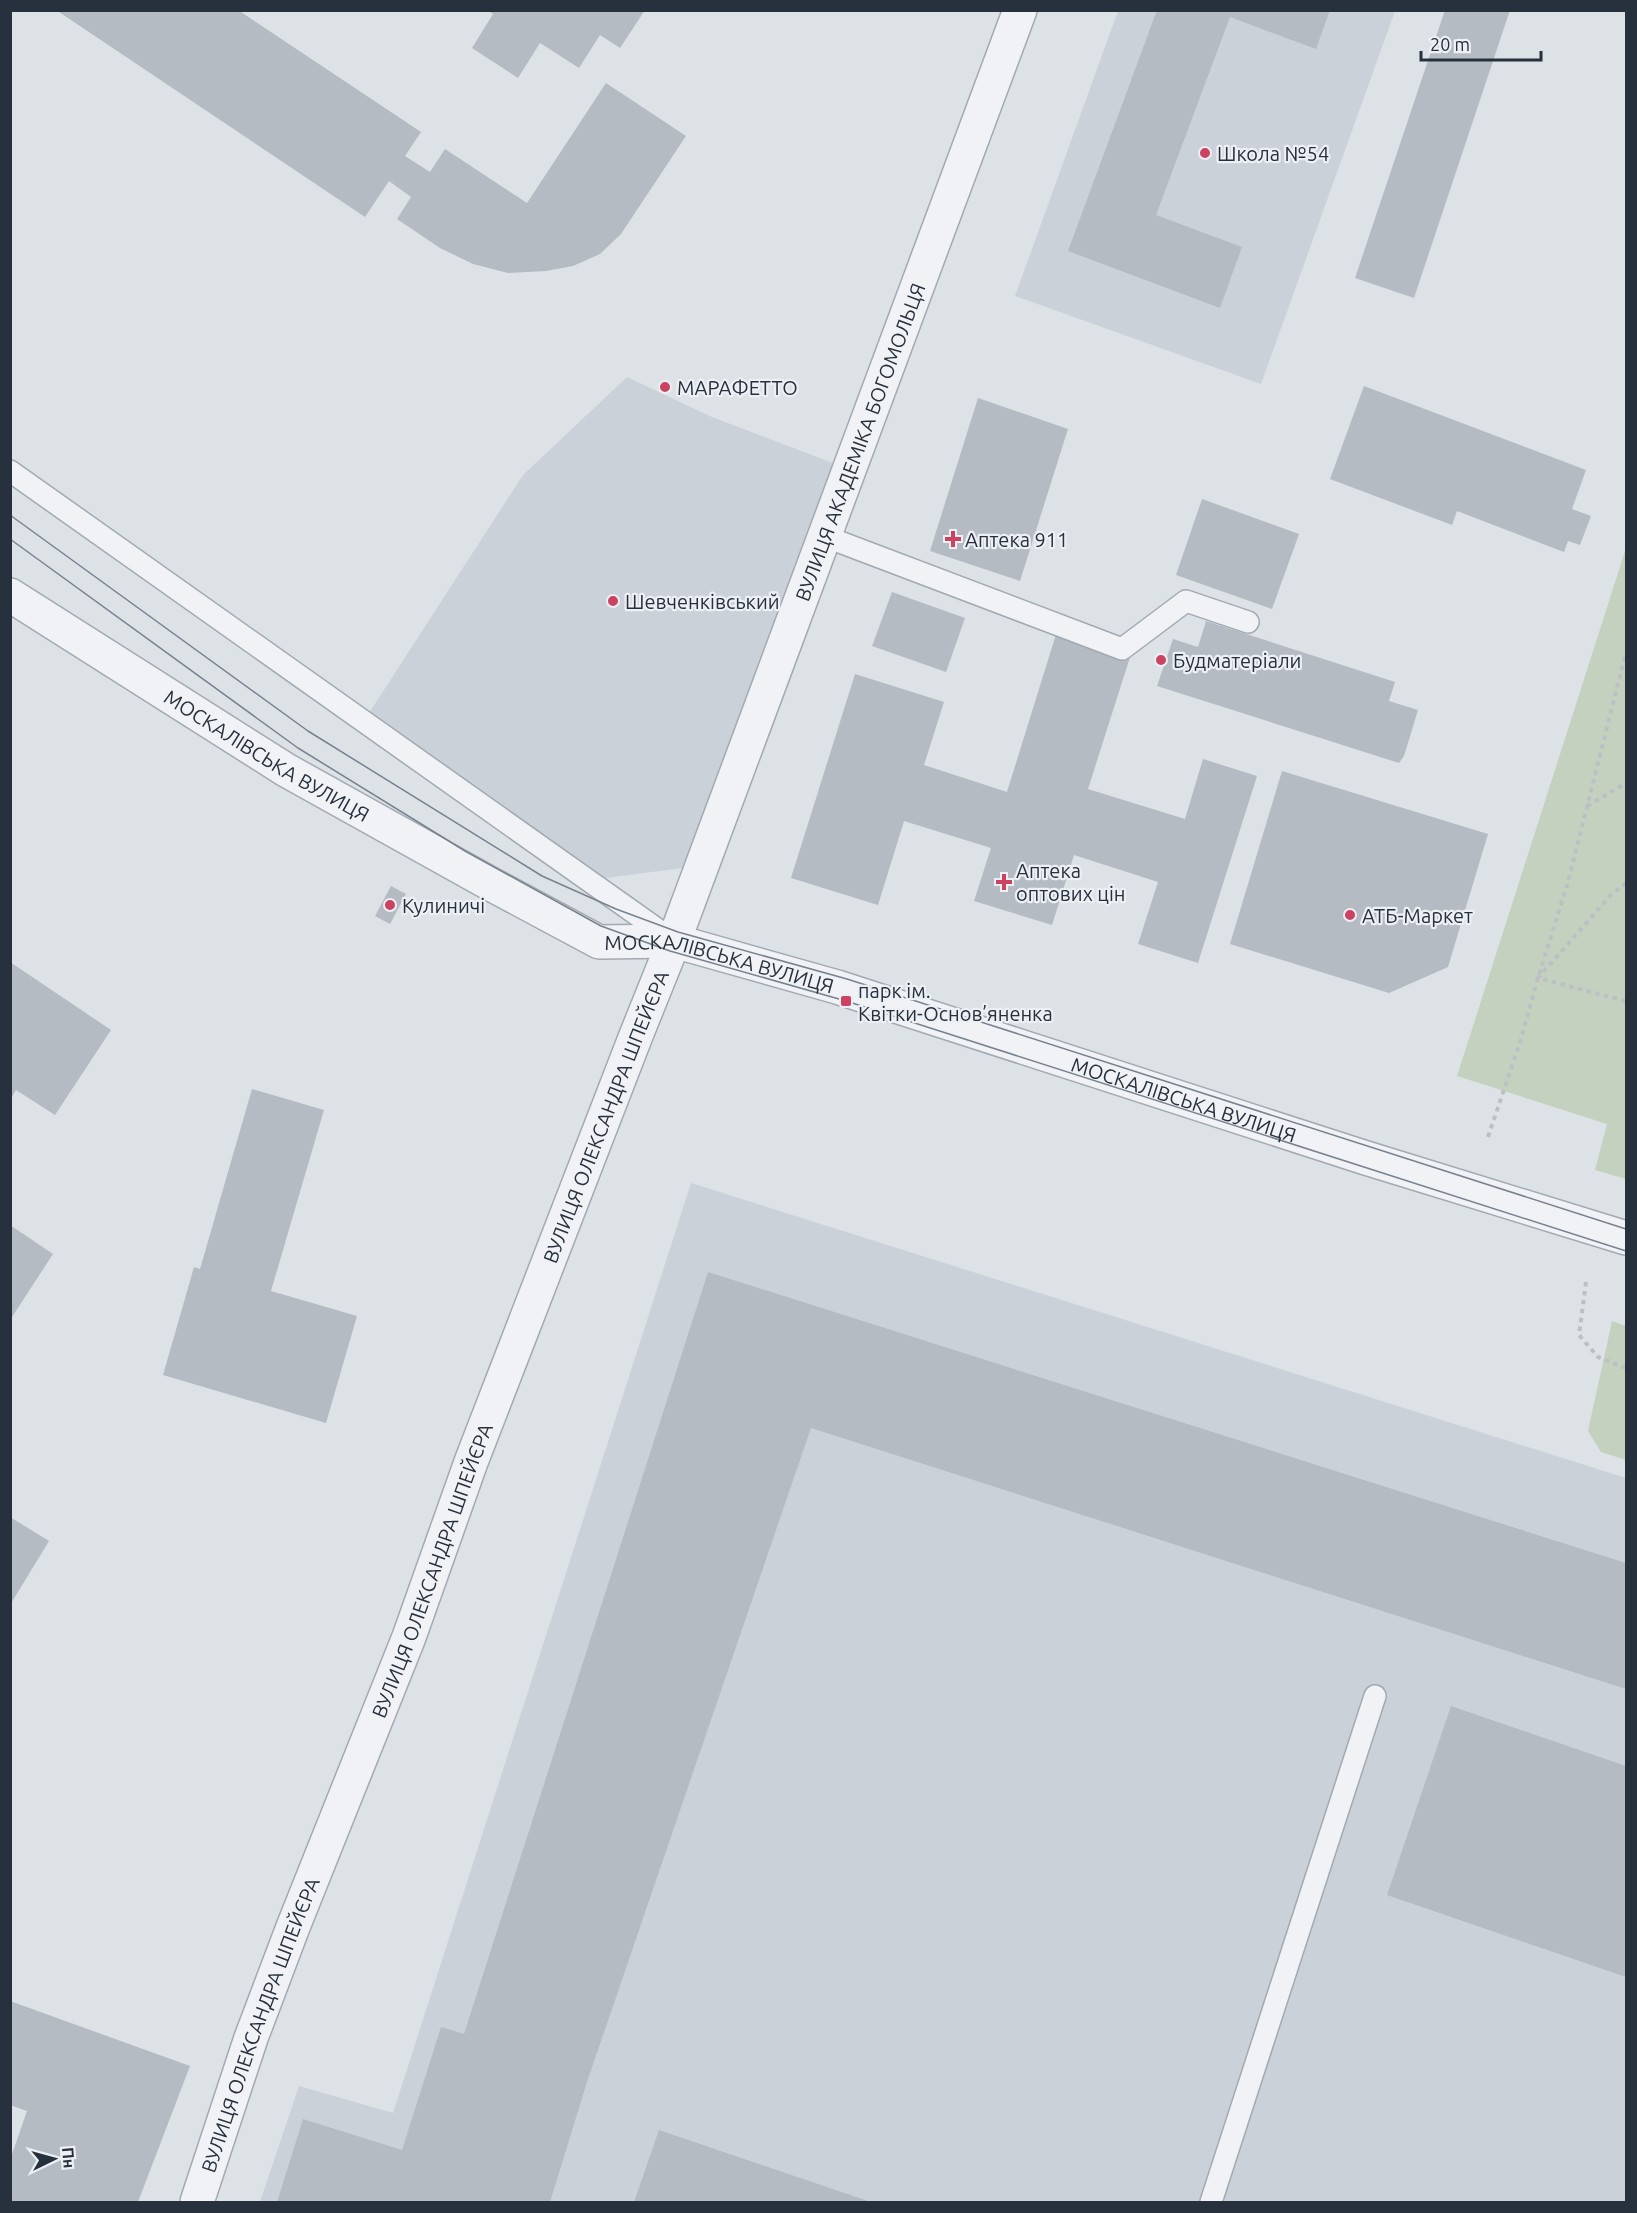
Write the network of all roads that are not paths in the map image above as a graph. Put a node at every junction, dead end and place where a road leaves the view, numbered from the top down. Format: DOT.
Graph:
graph roads {
  1 [pos="1020,10"];
  2 [pos="10,471"];
  3 [pos="824,536"];
  4 [pos="10,595"];
  5 [pos="1248,622"];
  6 [pos="674,941"];
  7 [pos="1626,1238"];
  8 [pos="1375,1696"];
  9 [pos="197,2202"];
  10 [pos="1211,2202"];
  1 -- 3 [label="street, ВУЛИЦЯ АКАДЕМІКА БОГОМОЛЬЦЯ"];
  2 -- 6 [label="lane"];
  3 -- 5 [label="lane"];
  3 -- 6 [label="street, ВУЛИЦЯ АКАДЕМІКА БОГОМОЛЬЦЯ"];
  4 -- 6 [label="street, МОСКАЛІВСЬКА ВУЛИЦЯ"];
  6 -- 7 [label="street, МОСКАЛІВСЬКА ВУЛИЦЯ"];
  6 -- 9 [label="street, ВУЛИЦЯ ОЛЕКСАНДРА ШПЕЙЄРА"];
  8 -- 10 [label="lane"];
}
